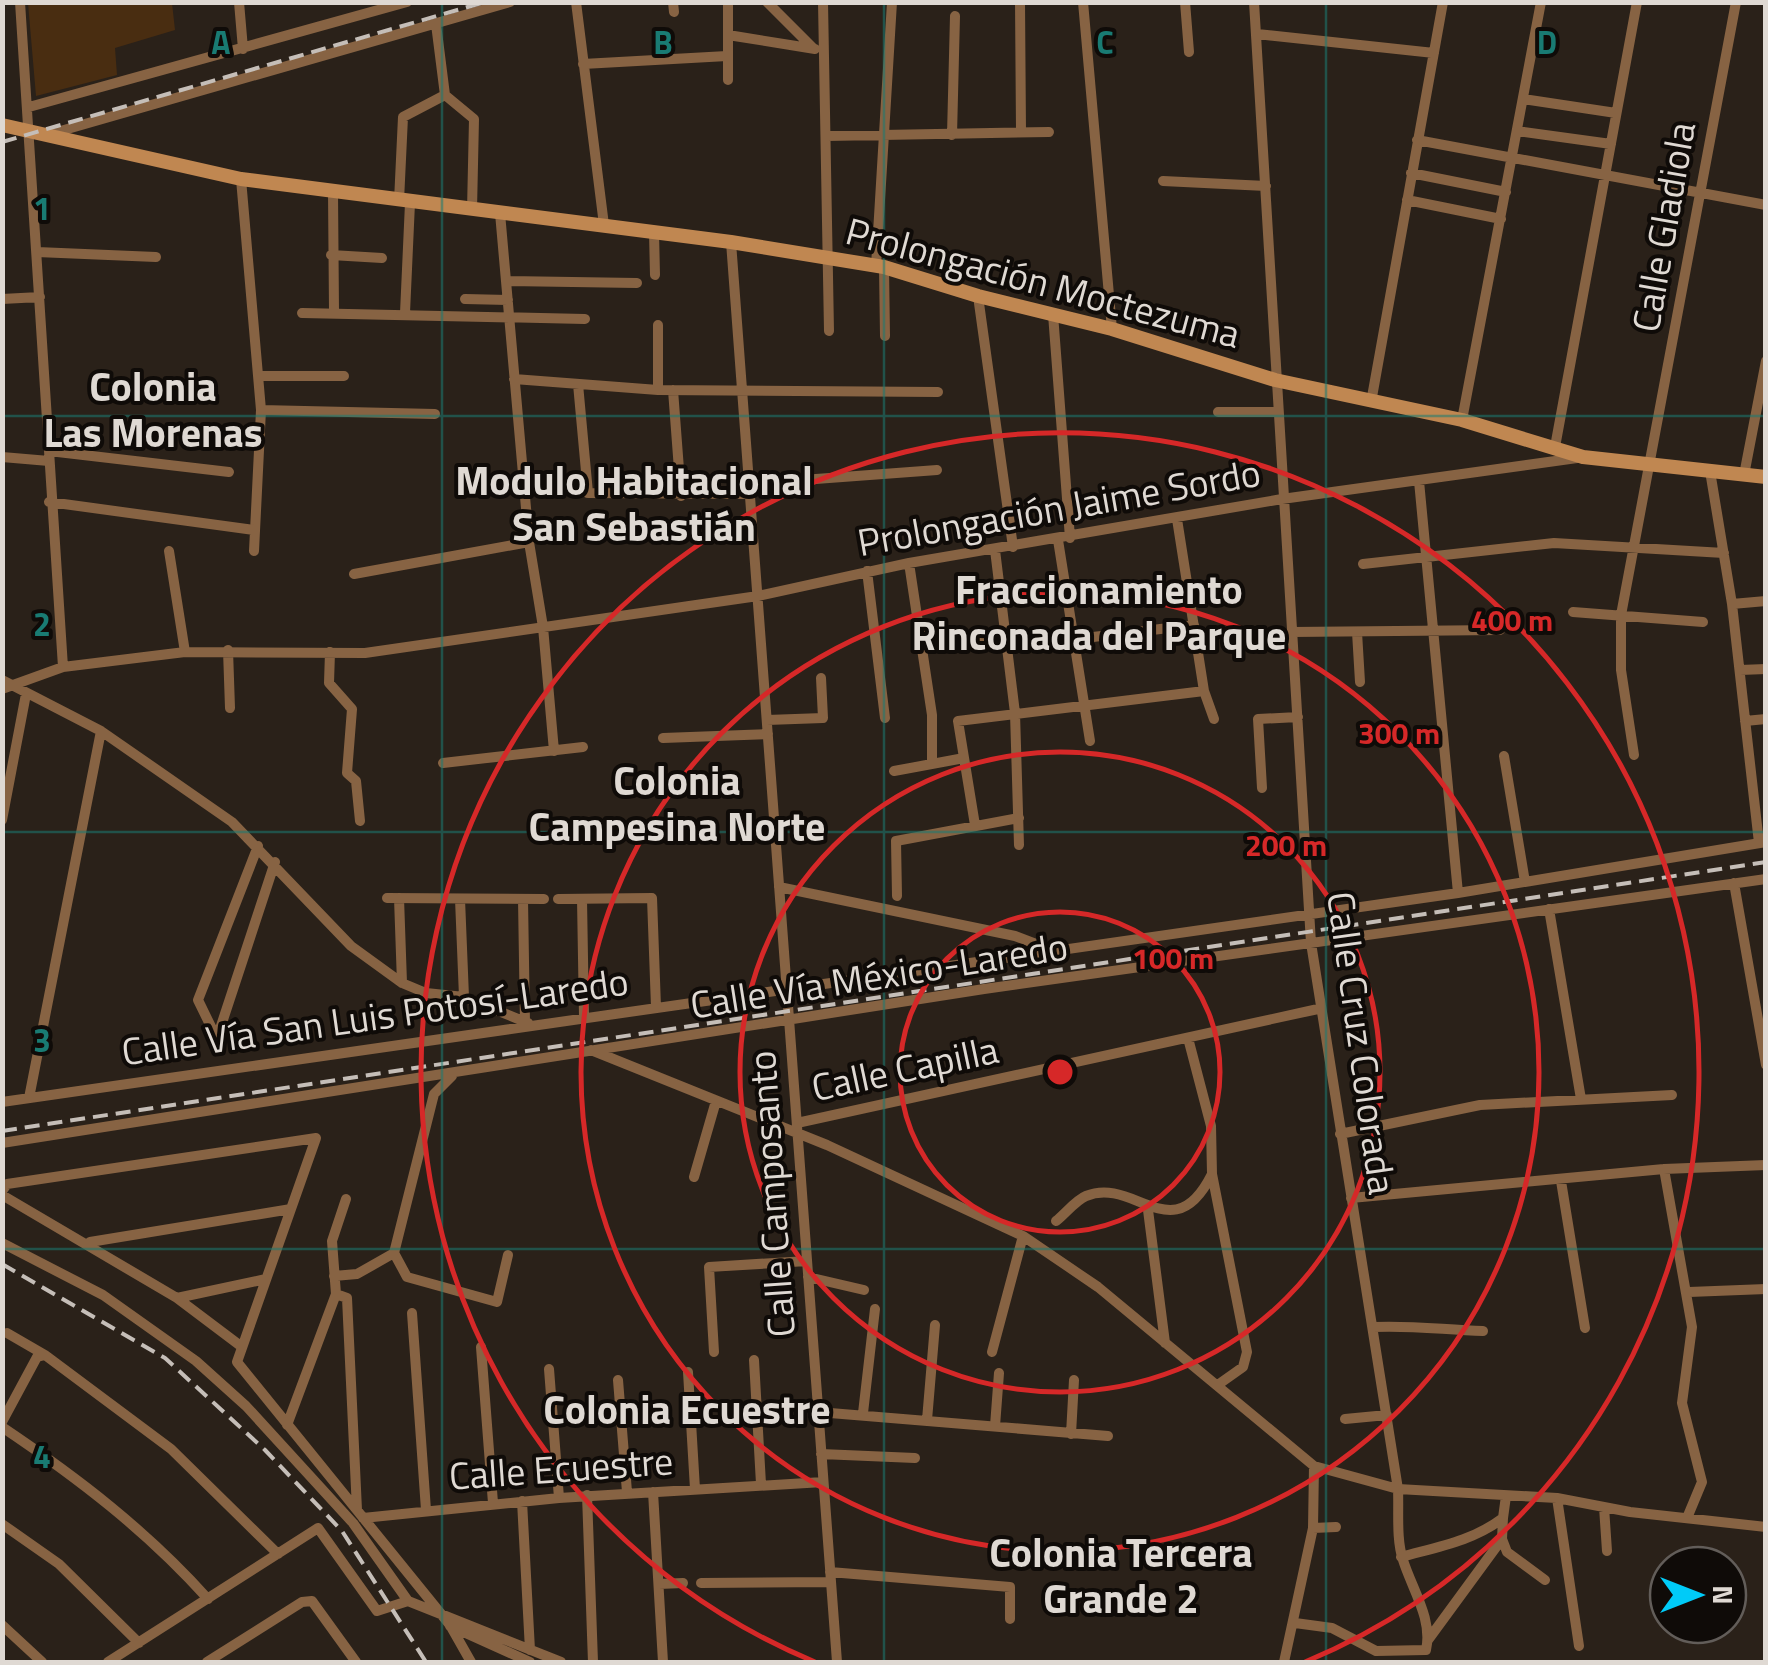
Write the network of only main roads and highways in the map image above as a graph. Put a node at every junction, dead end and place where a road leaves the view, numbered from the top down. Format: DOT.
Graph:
graph roads {
  1 [pos="6,127"];
  2 [pos="1766,477"];
  1 -- 2 [label="main road, Prolongación Moctezuma"];
}
